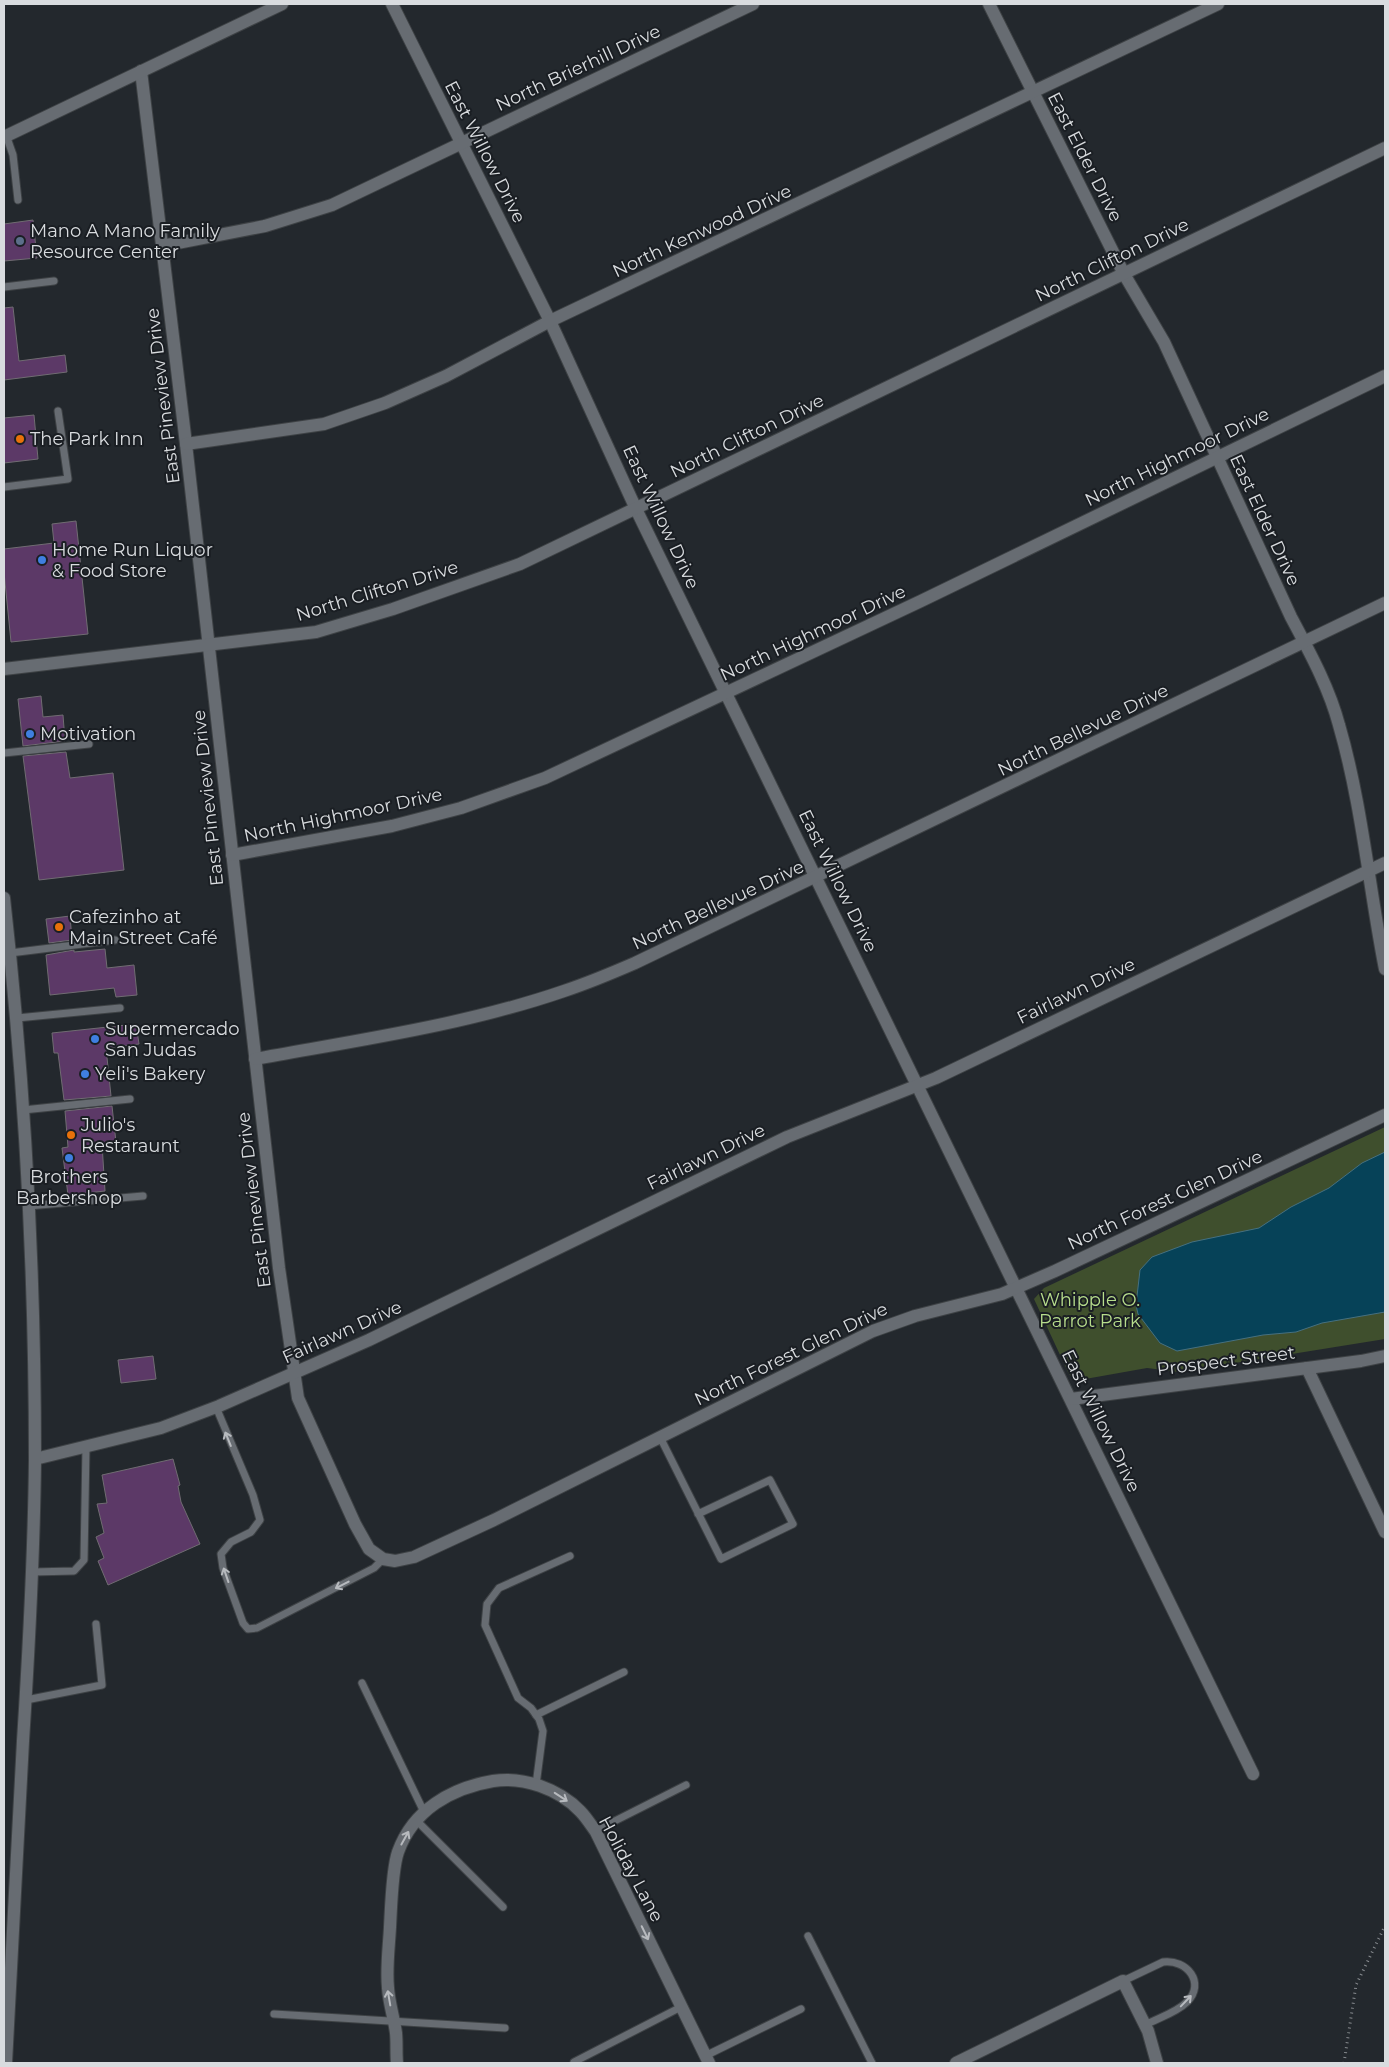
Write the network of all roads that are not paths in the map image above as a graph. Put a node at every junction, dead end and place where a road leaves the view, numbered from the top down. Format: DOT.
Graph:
graph roads {
  1 [pos="282,4"];
  2 [pos="392,4"];
  3 [pos="753,4"];
  4 [pos="989,4"];
  5 [pos="1218,4"];
  6 [pos="140,71"];
  7 [pos="1033,93"];
  8 [pos="5,136"];
  9 [pos="460,143"];
  10 [pos="1385,148"];
  11 [pos="18,200"];
  12 [pos="162,246"];
  13 [pos="1124,274"];
  14 [pos="54,281"];
  15 [pos="4,287"];
  16 [pos="550,322"];
  17 [pos="1385,376"];
  18 [pos="58,411"];
  19 [pos="186,444"];
  20 [pos="1217,458"];
  21 [pos="4,487"];
  22 [pos="636,509"];
  23 [pos="1385,603"];
  24 [pos="1304,642"];
  25 [pos="209,645"];
  26 [pos="4,669"];
  27 [pos="726,693"];
  28 [pos="89,744"];
  29 [pos="4,753"];
  30 [pos="232,856"];
  31 [pos="1385,863"];
  32 [pos="1369,871"];
  33 [pos="816,877"];
  34 [pos="4,898"];
  35 [pos="115,940"];
  36 [pos="10,954"];
  37 [pos="1385,969"];
  38 [pos="120,1008"];
  39 [pos="17,1018"];
  40 [pos="255,1059"];
  41 [pos="917,1085"];
  42 [pos="130,1099"];
  43 [pos="23,1110"];
  44 [pos="1385,1115"];
  45 [pos="143,1196"];
  46 [pos="28,1206"];
  47 [pos="1016,1288"];
  48 [pos="1385,1356"];
  49 [pos="1307,1368"];
  50 [pos="294,1372"];
  51 [pos="1071,1400"];
  52 [pos="216,1407"];
  53 [pos="660,1437"];
  54 [pos="86,1447"];
  55 [pos="35,1459"];
  56 [pos="698,1514"];
  57 [pos="1385,1532"];
  58 [pos="570,1556"];
  59 [pos="383,1559"];
  60 [pos="32,1572"];
  61 [pos="96,1624"];
  62 [pos="624,1672"];
  63 [pos="362,1683"];
  64 [pos="26,1700"];
  65 [pos="536,1715"];
  66 [pos="1253,1774"];
  67 [pos="536,1785"];
  68 [pos="686,1785"];
  69 [pos="420,1816"];
  70 [pos="595,1831"];
  71 [pos="503,1907"];
  72 [pos="808,1936"];
  73 [pos="1123,1981"];
  74 [pos="681,2007"];
  75 [pos="801,2009"];
  76 [pos="274,2014"];
  77 [pos="394,2020"];
  78 [pos="1145,2025"];
  79 [pos="505,2028"];
  80 [pos="707,2060"];
  81 [pos="574,2062"];
  82 [pos="6,2063"];
  83 [pos="397,2063"];
  84 [pos="872,2063"];
  85 [pos="956,2063"];
  86 [pos="1157,2063"];
  1 -- 6 [label="street"];
  2 -- 9 [label="street, East Willow Drive"];
  3 -- 9 [label="street, North Brierhill Drive"];
  4 -- 7 [label="street, East Elder Drive"];
  5 -- 7 [label="street, North Kenwood Drive"];
  6 -- 8 [label="street"];
  6 -- 12 [label="street, East Pineview Drive"];
  7 -- 13 [label="street, East Elder Drive"];
  7 -- 16 [label="street, North Kenwood Drive"];
  8 -- 11 [label="lane"];
  9 -- 12 [label="street, North Brierhill Drive"];
  9 -- 16 [label="street, East Willow Drive"];
  10 -- 13 [label="street, North Clifton Drive"];
  12 -- 19 [label="street, East Pineview Drive"];
  13 -- 20 [label="street, East Elder Drive"];
  13 -- 22 [label="street, North Clifton Drive"];
  14 -- 15 [label="lane"];
  16 -- 19 [label="street, North Kenwood Drive"];
  16 -- 22 [label="street, East Willow Drive"];
  17 -- 20 [label="street, North Highmoor Drive"];
  18 -- 21 [label="lane"];
  19 -- 25 [label="street, East Pineview Drive"];
  20 -- 24 [label="street, East Elder Drive"];
  20 -- 27 [label="street, North Highmoor Drive"];
  22 -- 25 [label="street, North Clifton Drive"];
  22 -- 27 [label="street, East Willow Drive"];
  23 -- 24 [label="street, North Bellevue Drive"];
  24 -- 32 [label="street, East Elder Drive"];
  24 -- 33 [label="street, North Bellevue Drive"];
  25 -- 26 [label="street, North Clifton Drive"];
  25 -- 30 [label="street, East Pineview Drive"];
  27 -- 30 [label="street, North Highmoor Drive"];
  27 -- 33 [label="street, East Willow Drive"];
  28 -- 29 [label="lane"];
  30 -- 40 [label="street, East Pineview Drive"];
  31 -- 32 [label="street, Fairlawn Drive"];
  32 -- 37 [label="street, East Elder Drive"];
  32 -- 41 [label="street, Fairlawn Drive"];
  33 -- 40 [label="street, North Bellevue Drive"];
  33 -- 41 [label="street, East Willow Drive"];
  34 -- 36 [label="street"];
  35 -- 36 [label="lane"];
  36 -- 39 [label="street"];
  38 -- 39 [label="lane"];
  39 -- 43 [label="street"];
  40 -- 50 [label="street, East Pineview Drive"];
  41 -- 47 [label="street, East Willow Drive"];
  41 -- 50 [label="street, Fairlawn Drive"];
  42 -- 43 [label="lane"];
  43 -- 46 [label="street"];
  44 -- 47 [label="street, North Forest Glen Drive"];
  45 -- 46 [label="lane"];
  46 -- 55 [label="street"];
  47 -- 51 [label="street, East Willow Drive"];
  47 -- 53 [label="street, North Forest Glen Drive"];
  48 -- 49 [label="street, Prospect Street"];
  49 -- 51 [label="street, Prospect Street"];
  49 -- 57 [label="street"];
  50 -- 52 [label="street, Fairlawn Drive"];
  50 -- 59 [label="street, East Pineview Drive"];
  51 -- 66 [label="street, East Willow Drive"];
  52 -- 54 [label="street, Fairlawn Drive"];
  59 -- 52 [label="lane, one-way"];
  53 -- 56 [label="lane"];
  53 -- 59 [label="street, North Forest Glen Drive"];
  54 -- 55 [label="street, Fairlawn Drive"];
  54 -- 60 [label="lane"];
  55 -- 60 [label="street"];
  56 -- 56 [label="lane"];
  58 -- 65 [label="lane"];
  60 -- 64 [label="street"];
  61 -- 64 [label="lane"];
  62 -- 65 [label="lane"];
  63 -- 69 [label="lane"];
  64 -- 82 [label="street"];
  65 -- 67 [label="lane"];
  67 -- 69 [label="street, Holiday Lane"];
  67 -- 70 [label="street, Holiday Lane, one-way"];
  68 -- 70 [label="lane"];
  69 -- 71 [label="lane"];
  77 -- 69 [label="street, Holiday Lane, one-way"];
  70 -- 74 [label="street, Holiday Lane, one-way"];
  72 -- 84 [label="lane"];
  73 -- 78 [label="street"];
  78 -- 73 [label="lane, one-way"];
  73 -- 85 [label="street"];
  74 -- 80 [label="street, Holiday Lane"];
  74 -- 81 [label="lane"];
  75 -- 80 [label="lane"];
  76 -- 77 [label="lane"];
  77 -- 79 [label="lane"];
  77 -- 83 [label="street, Holiday Lane"];
  78 -- 86 [label="street"];
}
